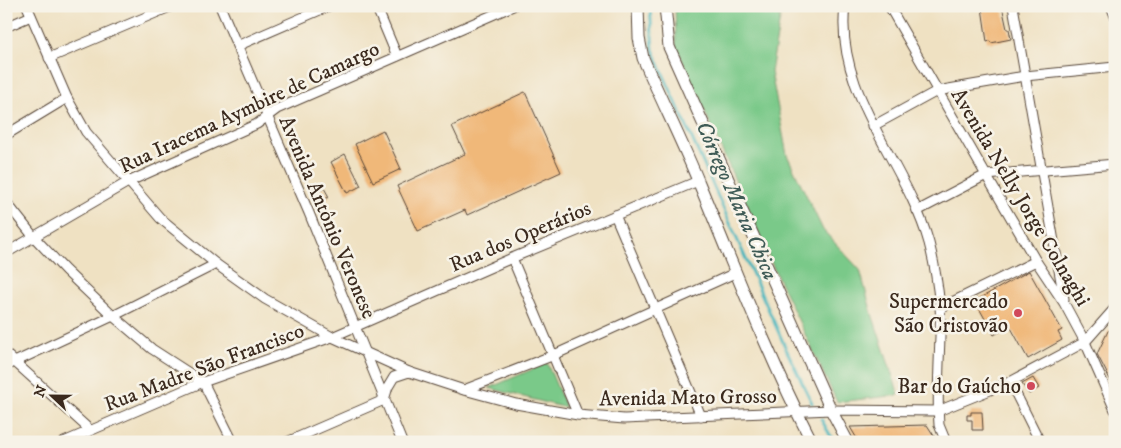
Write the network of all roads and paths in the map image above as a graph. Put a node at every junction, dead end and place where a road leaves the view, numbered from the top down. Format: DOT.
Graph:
graph roads {
  1 [pos="27,6"];
  2 [pos="172,6"];
  3 [pos="220,6"];
  4 [pos="329,6"];
  5 [pos="376,6"];
  6 [pos="512,6"];
  7 [pos="638,6"];
  8 [pos="665,6"];
  9 [pos="845,6"];
  10 [pos="889,6"];
  11 [pos="1013,6"];
  12 [pos="1110,6"];
  13 [pos="31,16"];
  14 [pos="1115,16"];
  15 [pos="6,27"];
  16 [pos="237,46"];
  17 [pos="397,56"];
  18 [pos="49,58"];
  19 [pos="1115,67"];
  20 [pos="1025,76"];
  21 [pos="937,92"];
  22 [pos="67,98"];
  23 [pos="267,116"];
  24 [pos="873,126"];
  25 [pos="6,135"];
  26 [pos="1115,164"];
  27 [pos="1042,170"];
  28 [pos="986,175"];
  29 [pos="698,181"];
  30 [pos="128,182"];
  31 [pos="6,202"];
  32 [pos="917,211"];
  33 [pos="616,214"];
  34 [pos="33,236"];
  35 [pos="6,253"];
  36 [pos="512,258"];
  37 [pos="1036,260"];
  38 [pos="216,264"];
  39 [pos="735,274"];
  40 [pos="1064,303"];
  41 [pos="940,308"];
  42 [pos="1115,308"];
  43 [pos="655,310"];
  44 [pos="112,316"];
  45 [pos="356,327"];
  46 [pos="332,337"];
  47 [pos="1086,342"];
  48 [pos="364,351"];
  49 [pos="6,354"];
  50 [pos="554,355"];
  51 [pos="10,364"];
  52 [pos="409,372"];
  53 [pos="203,382"];
  54 [pos="1010,382"];
  55 [pos="464,390"];
  56 [pos="384,400"];
  57 [pos="831,410"];
  58 [pos="1115,410"];
  59 [pos="938,411"];
  60 [pos="797,412"];
  61 [pos="578,415"];
  62 [pos="701,416"];
  63 [pos="90,430"];
  64 [pos="64,442"];
  65 [pos="233,442"];
  66 [pos="287,442"];
  67 [pos="402,442"];
  68 [pos="812,442"];
  69 [pos="848,442"];
  70 [pos="946,442"];
  71 [pos="1040,442"];
  1 -- 13 [label="street, Avenida Mato Grosso"];
  2 -- 18 [label="street"];
  3 -- 16 [label="street, Avenida Antônio Veronese"];
  4 -- 16 [label="street"];
  5 -- 17 [label="street"];
  6 -- 17 [label="street, Rua Iracema Aymbire de Camargo"];
  7 -- 29 [label="main road"];
  8 -- 57 [label="main road"];
  9 -- 24 [label="street"];
  10 -- 21 [label="street, Avenida Nelly Jorge Colnaghi"];
  11 -- 20 [label="street"];
  12 -- 14 [label="street"];
  13 -- 15 [label="street"];
  13 -- 18 [label="street, Avenida Mato Grosso"];
  16 -- 23 [label="street, Avenida Antônio Veronese"];
  17 -- 23 [label="street, Rua Iracema Aymbire de Camargo"];
  18 -- 22 [label="street, Avenida Mato Grosso"];
  19 -- 20 [label="street"];
  20 -- 21 [label="street"];
  20 -- 27 [label="street"];
  21 -- 24 [label="street"];
  21 -- 28 [label="street, Avenida Nelly Jorge Colnaghi"];
  22 -- 25 [label="street"];
  22 -- 30 [label="street, Avenida Mato Grosso"];
  23 -- 30 [label="street, Rua Iracema Aymbire de Camargo"];
  23 -- 45 [label="street, Avenida Antônio Veronese"];
  24 -- 32 [label="street"];
  26 -- 27 [label="street"];
  27 -- 28 [label="street"];
  27 -- 40 [label="street"];
  28 -- 32 [label="street"];
  28 -- 37 [label="street, Avenida Nelly Jorge Colnaghi"];
  29 -- 33 [label="street, Rua dos Operários"];
  29 -- 39 [label="main road"];
  30 -- 34 [label="street, Rua Iracema Aymbire de Camargo"];
  30 -- 38 [label="street, Avenida Mato Grosso"];
  31 -- 34 [label="street"];
  32 -- 41 [label="street"];
  33 -- 36 [label="street, Rua dos Operários"];
  33 -- 43 [label="street"];
  34 -- 35 [label="street, Rua Iracema Aymbire de Camargo"];
  34 -- 44 [label="street"];
  36 -- 45 [label="street, Rua dos Operários"];
  36 -- 50 [label="street"];
  37 -- 40 [label="street, Avenida Nelly Jorge Colnaghi"];
  37 -- 41 [label="street"];
  38 -- 44 [label="street"];
  38 -- 46 [label="street, Avenida Mato Grosso"];
  39 -- 43 [label="street"];
  39 -- 60 [label="main road"];
  40 -- 47 [label="street, Avenida Nelly Jorge Colnaghi"];
  41 -- 59 [label="street"];
  42 -- 47 [label="street"];
  43 -- 50 [label="street"];
  43 -- 62 [label="street"];
  44 -- 51 [label="street"];
  44 -- 53 [label="street"];
  45 -- 46 [label="street, Rua Madre São Francisco"];
  45 -- 48 [label="street, Avenida Antônio Veronese"];
  46 -- 48 [label="street, Avenida Mato Grosso"];
  46 -- 53 [label="street, Rua Madre São Francisco"];
  47 -- 54 [label="street"];
  47 -- 58 [label="street, Avenida Nelly Jorge Colnaghi"];
  48 -- 52 [label="street, Avenida Mato Grosso"];
  48 -- 56 [label="street, Avenida Antônio Veronese"];
  49 -- 51 [label="street"];
  50 -- 55 [label="street"];
  50 -- 61 [label="street"];
  51 -- 63 [label="street"];
  52 -- 55 [label="street, Avenida Mato Grosso"];
  52 -- 56 [label="street"];
  53 -- 63 [label="street, Rua Madre São Francisco"];
  53 -- 65 [label="street"];
  54 -- 59 [label="street"];
  54 -- 71 [label="street"];
  55 -- 61 [label="street, Avenida Mato Grosso"];
  56 -- 66 [label="street"];
  56 -- 67 [label="street, Avenida Antônio Veronese"];
  57 -- 59 [label="street, Avenida Mato Grosso"];
  57 -- 60 [label="street, Avenida Mato Grosso"];
  57 -- 69 [label="main road"];
  59 -- 70 [label="street"];
  60 -- 62 [label="street, Avenida Mato Grosso"];
  60 -- 68 [label="main road"];
  61 -- 62 [label="street, Avenida Mato Grosso"];
  63 -- 64 [label="street, Rua Madre São Francisco"];
}
